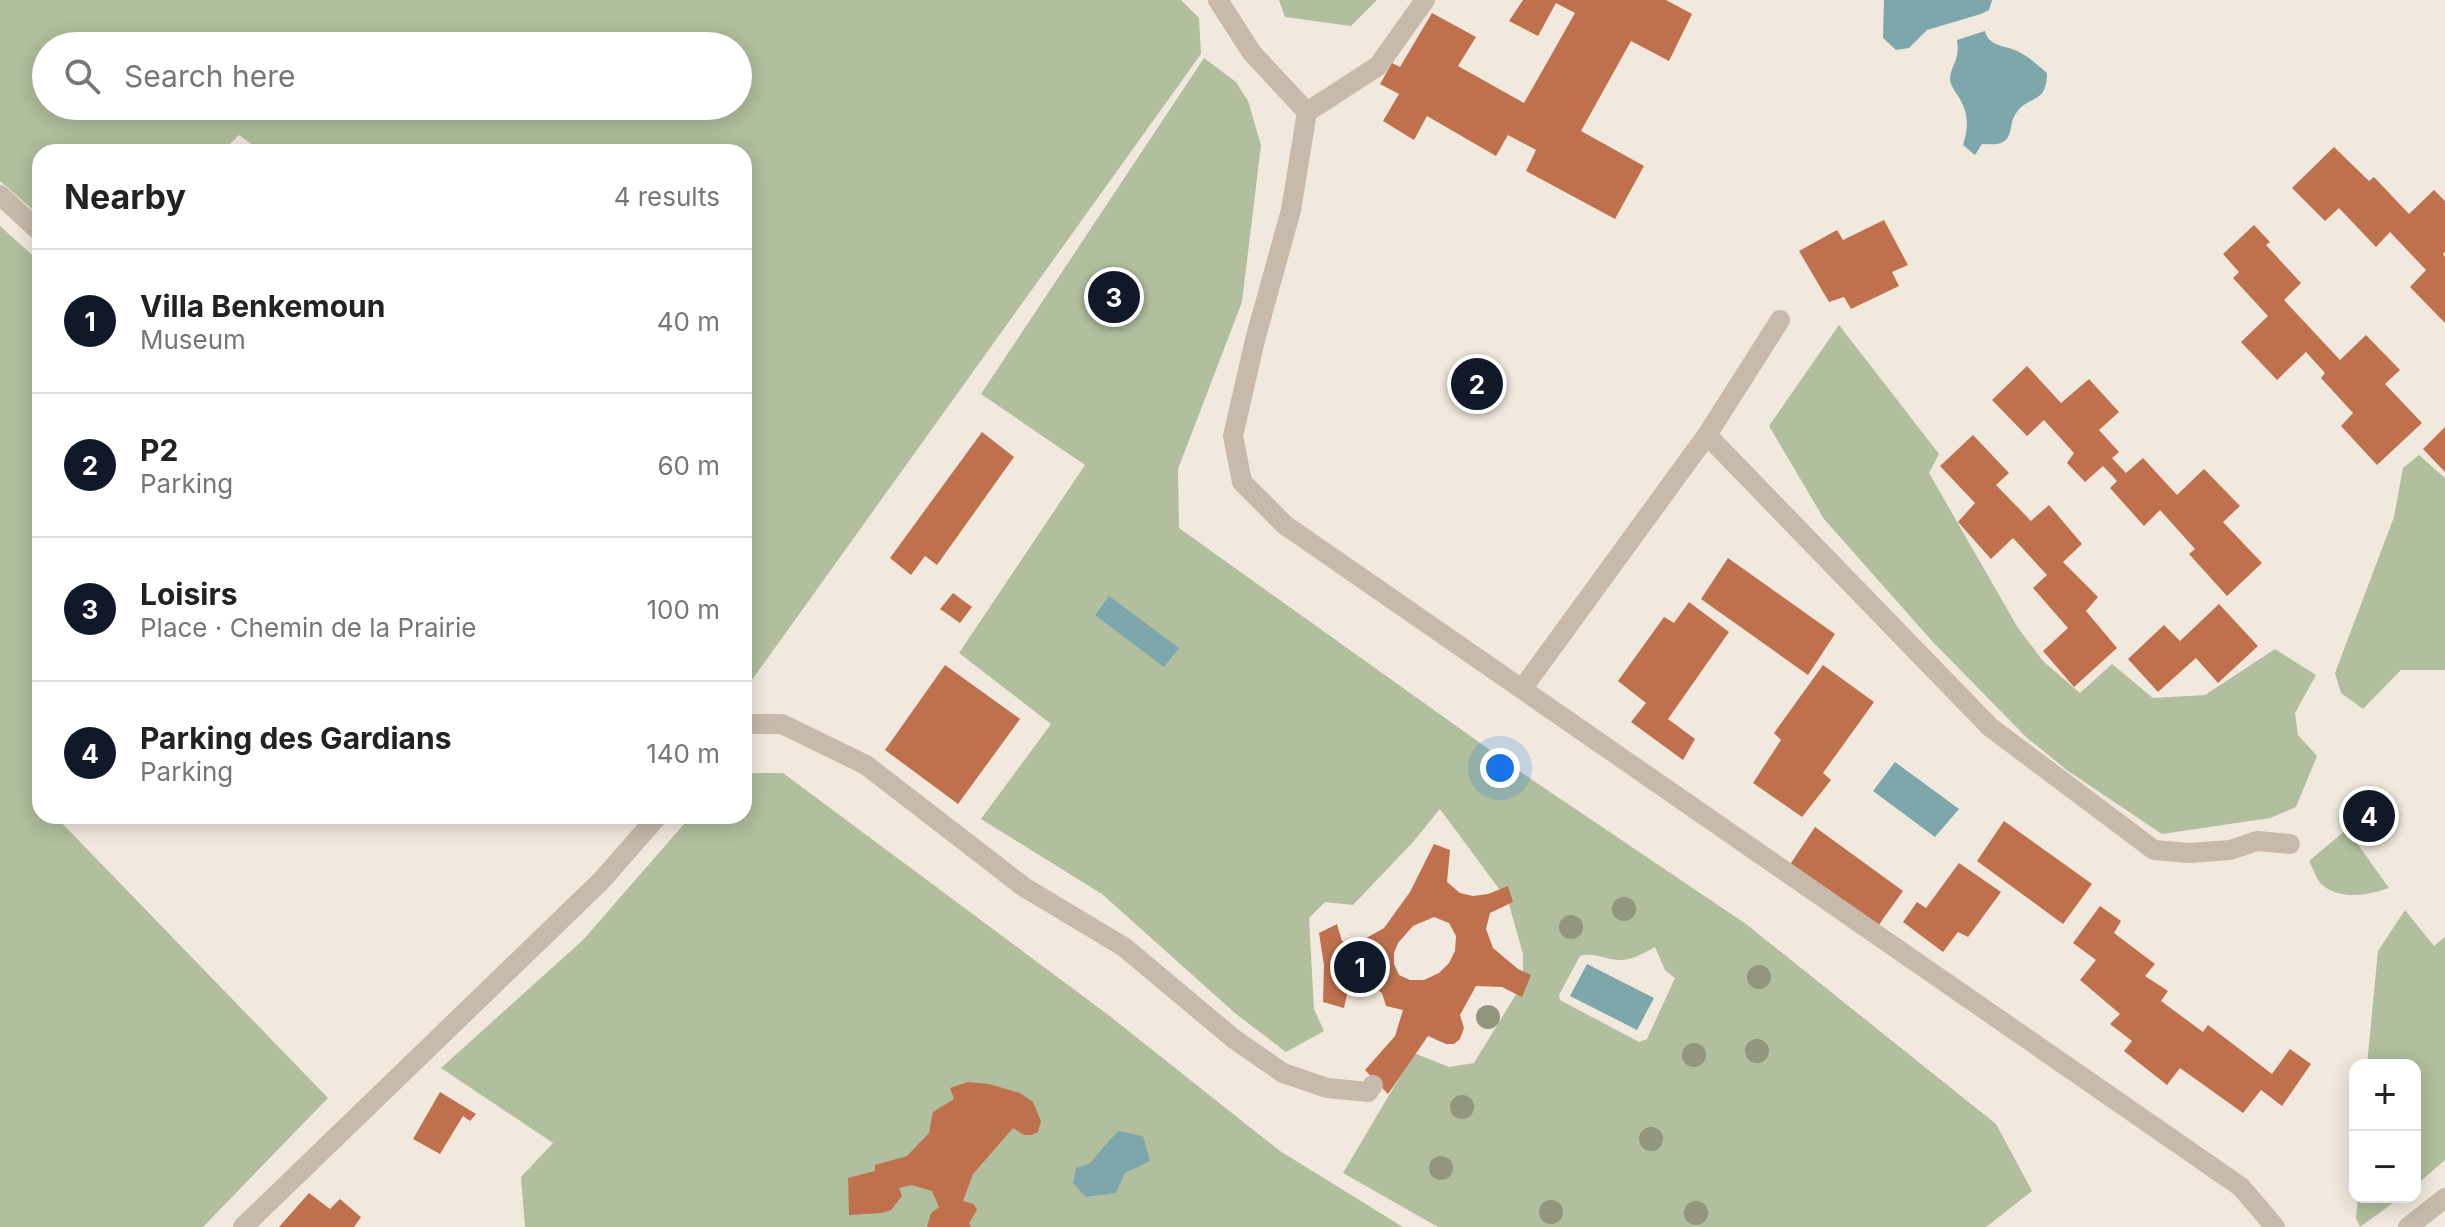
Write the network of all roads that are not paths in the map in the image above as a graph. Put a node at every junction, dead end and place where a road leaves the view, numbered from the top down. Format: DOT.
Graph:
graph roads {
  1 [pos="1218,0"];
  2 [pos="1425,0"];
  3 [pos="1307,112"];
  4 [pos="0,195"];
  5 [pos="32,225"];
  6 [pos="1780,320"];
  7 [pos="1707,435"];
  8 [pos="1522,689"];
  9 [pos="752,724"];
  10 [pos="651,824"];
  11 [pos="2290,844"];
  12 [pos="1373,1085"];
  13 [pos="2445,1198"];
  14 [pos="243,1227"];
  15 [pos="2275,1227"];
  16 [pos="2408,1227"];
  1 -- 3 [label="street"];
  2 -- 3 [label="street"];
  3 -- 8 [label="street"];
  4 -- 5 [label="street"];
  6 -- 7 [label="street"];
  7 -- 8 [label="street"];
  7 -- 11 [label="street"];
  8 -- 15 [label="street"];
  9 -- 12 [label="street"];
  10 -- 14 [label="street"];
  13 -- 16 [label="street"];
}
